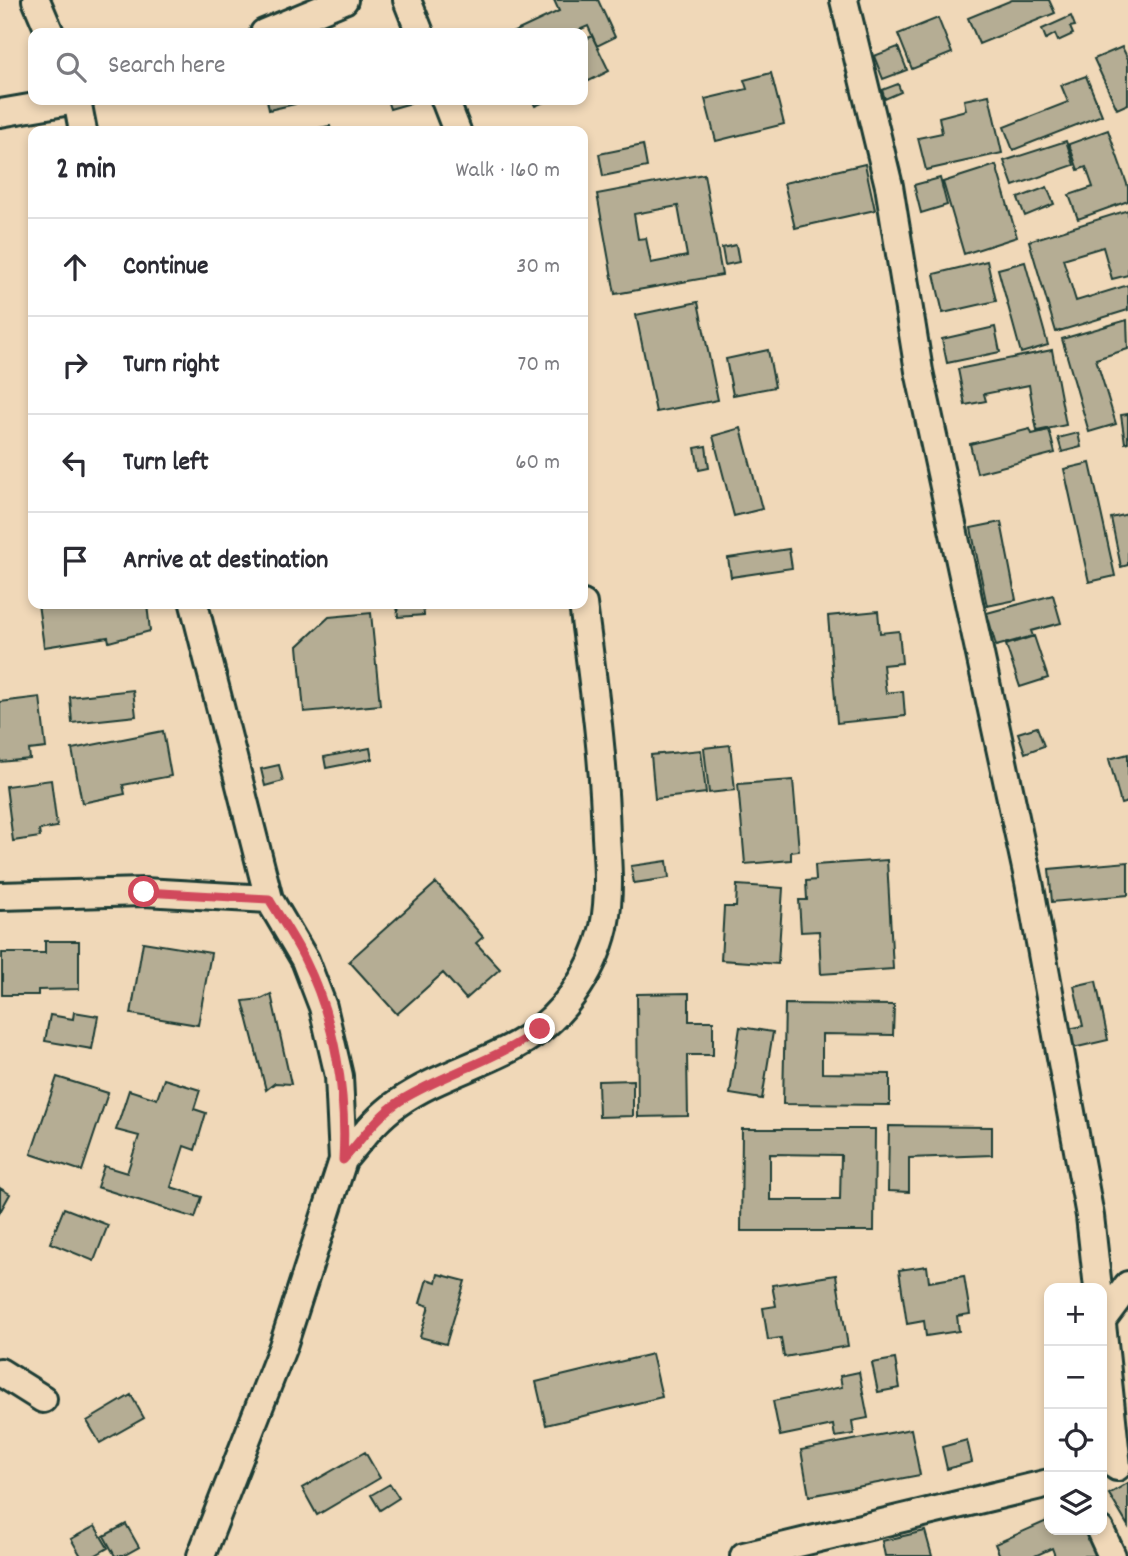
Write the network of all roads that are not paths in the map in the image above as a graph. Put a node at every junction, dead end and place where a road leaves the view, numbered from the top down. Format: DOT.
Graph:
graph roads {
  1 [pos="36,0"];
  2 [pos="344,0"];
  3 [pos="407,0"];
  4 [pos="844,0"];
  5 [pos="48,28"];
  6 [pos="276,28"];
  7 [pos="418,28"];
  8 [pos="47,105"];
  9 [pos="77,105"];
  10 [pos="447,105"];
  11 [pos="0,113"];
  12 [pos="82,126"];
  13 [pos="455,126"];
  14 [pos="195,609"];
  15 [pos="584,609"];
  16 [pos="0,896"];
  17 [pos="269,899"];
  18 [pos="343,1160"];
  19 [pos="1097,1283"];
  20 [pos="1128,1285"];
  21 [pos="1107,1315"];
  22 [pos="1104,1346"];
  23 [pos="0,1372"];
  24 [pos="43,1399"];
  25 [pos="1116,1467"];
  26 [pos="1044,1484"];
  27 [pos="1102,1535"];
  28 [pos="201,1556"];
  29 [pos="744,1556"];
  30 [pos="1112,1556"];
  1 -- 5 [label="street"];
  2 -- 6 [label="street"];
  3 -- 7 [label="street"];
  4 -- 19 [label="street"];
  8 -- 11 [label="street"];
  9 -- 12 [label="street"];
  10 -- 13 [label="street"];
  14 -- 17 [label="street"];
  15 -- 18 [label="street"];
  16 -- 17 [label="street"];
  17 -- 18 [label="street"];
  18 -- 28 [label="street"];
  20 -- 21 [label="street"];
  22 -- 25 [label="street"];
  23 -- 24 [label="street"];
  26 -- 29 [label="street"];
  27 -- 30 [label="street"];
}
